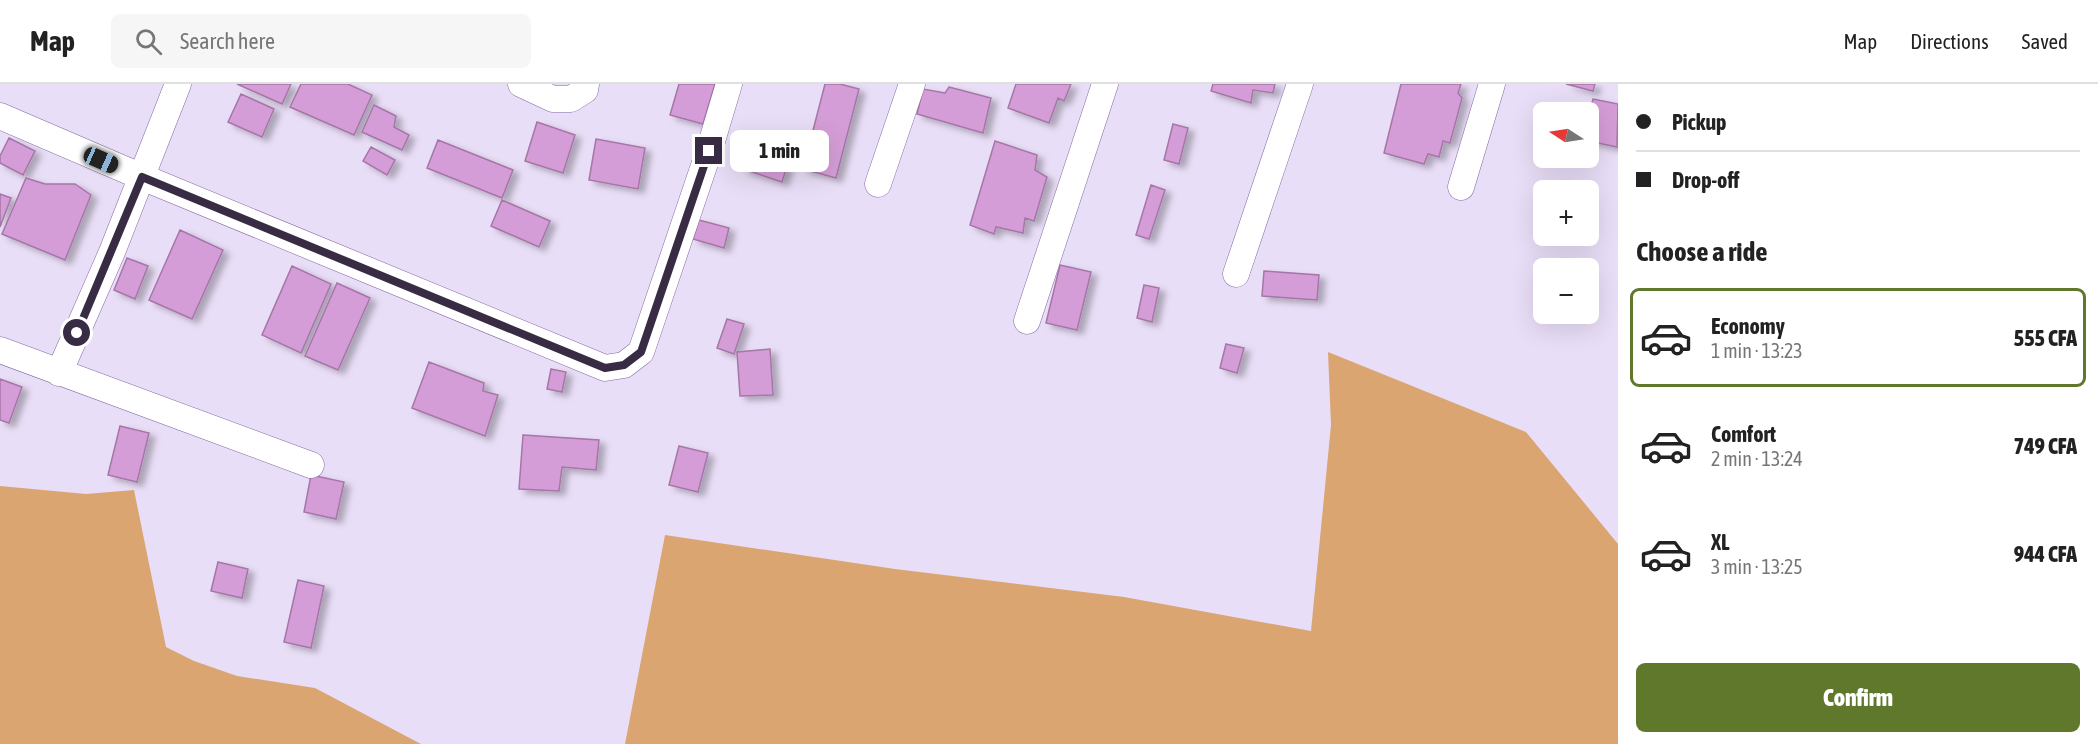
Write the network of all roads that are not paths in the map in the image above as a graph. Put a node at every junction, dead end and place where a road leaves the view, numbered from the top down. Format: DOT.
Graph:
graph roads {
  1 [pos="178,84"];
  2 [pos="521,84"];
  3 [pos="586,84"];
  4 [pos="729,84"];
  5 [pos="912,84"];
  6 [pos="1105,84"];
  7 [pos="1300,84"];
  8 [pos="1492,84"];
  9 [pos="0,116"];
  10 [pos="142,177"];
  11 [pos="878,184"];
  12 [pos="1461,187"];
  13 [pos="1236,274"];
  14 [pos="1027,321"];
  15 [pos="0,350"];
  16 [pos="59,373"];
  17 [pos="311,465"];
  1 -- 10 [label="street"];
  2 -- 3 [label="street"];
  4 -- 10 [label="street"];
  5 -- 11 [label="street"];
  6 -- 14 [label="street"];
  7 -- 13 [label="street"];
  8 -- 12 [label="street"];
  9 -- 10 [label="street"];
  10 -- 16 [label="street"];
  15 -- 16 [label="street"];
  16 -- 17 [label="street"];
}
